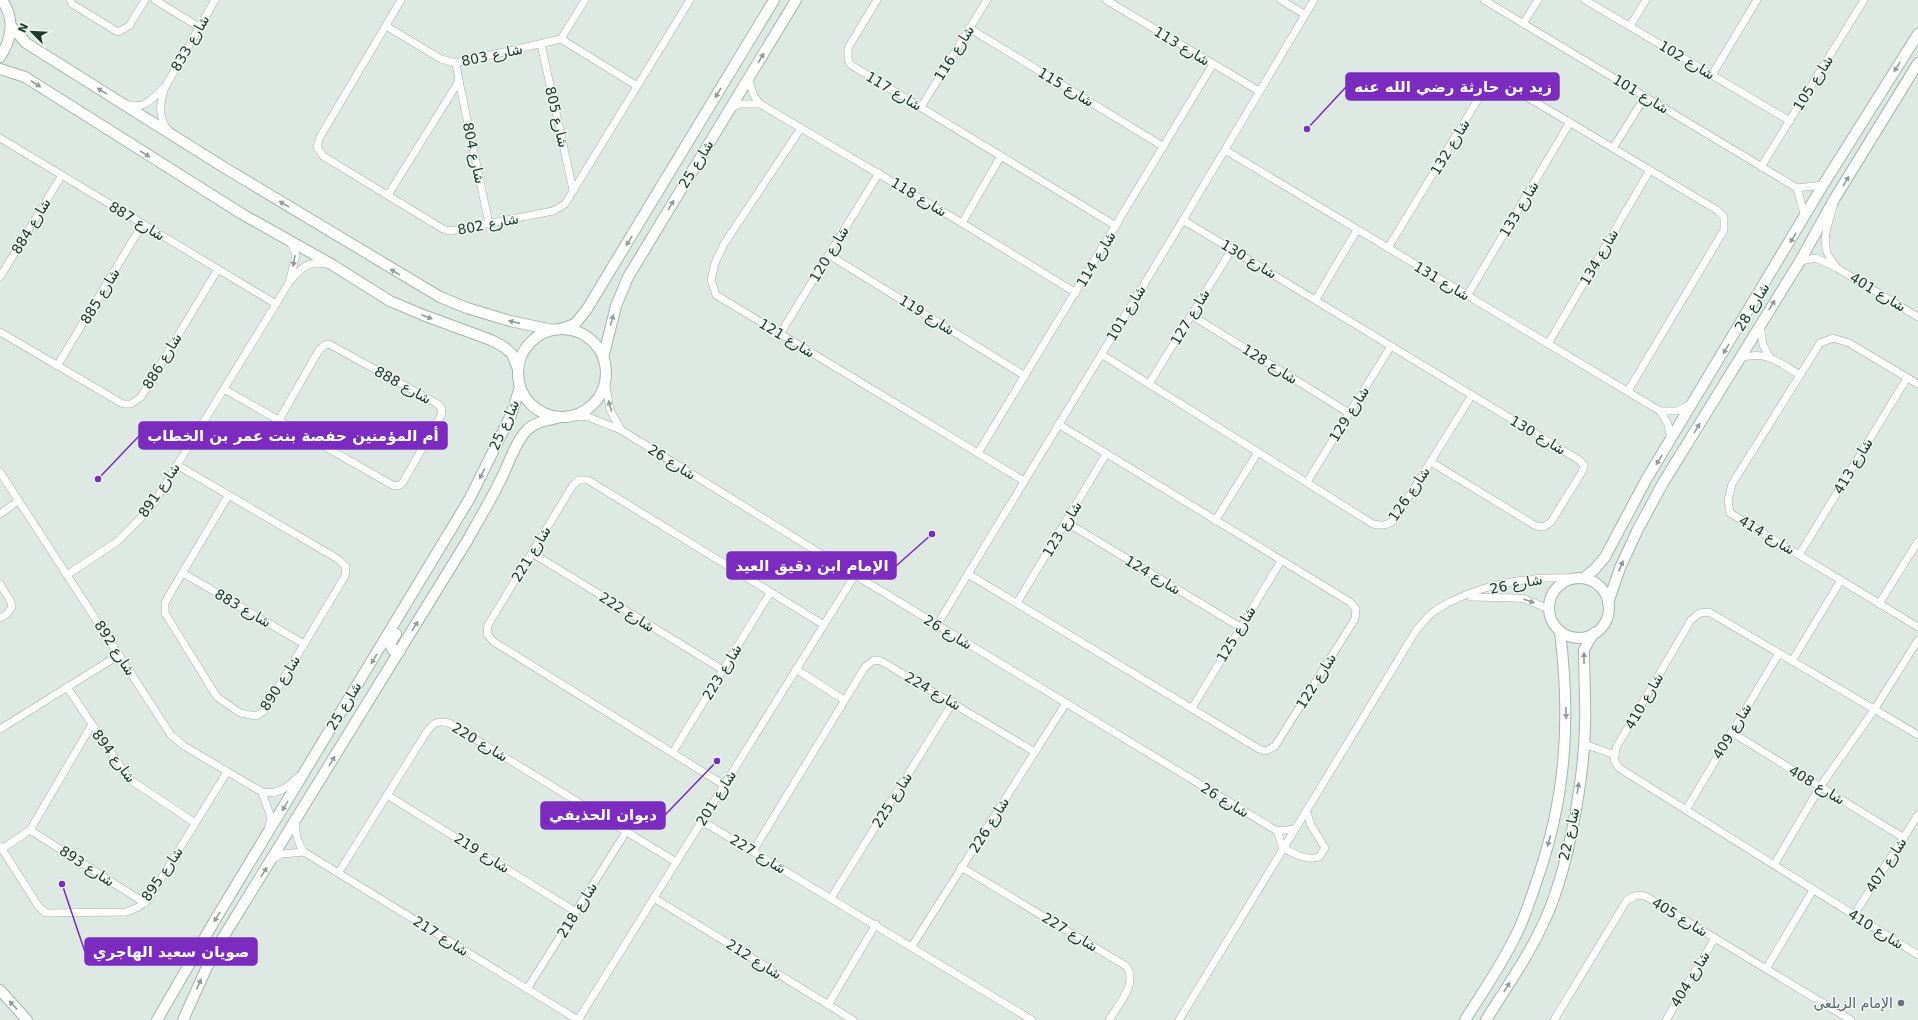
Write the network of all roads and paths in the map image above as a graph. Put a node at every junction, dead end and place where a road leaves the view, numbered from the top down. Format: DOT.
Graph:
graph roads {
  1 [pos="70,0"];
  2 [pos="145,0"];
  3 [pos="155,0"];
  4 [pos="215,0"];
  5 [pos="401,0"];
  6 [pos="585,0"];
  7 [pos="690,0"];
  8 [pos="774,0"];
  9 [pos="796,0"];
  10 [pos="877,0"];
  11 [pos="987,0"];
  12 [pos="1281,0"];
  13 [pos="1314,0"];
  14 [pos="1484,0"];
  15 [pos="1538,0"];
  16 [pos="1585,0"];
  17 [pos="1646,0"];
  18 [pos="1756,0"];
  19 [pos="1864,0"];
  20 [pos="5,1"];
  21 [pos="1110,1"];
  22 [pos="1304,14"];
  23 [pos="1523,24"];
  24 [pos="11,26"];
  25 [pos="386,26"];
  26 [pos="1630,26"];
  27 [pos="199,27"];
  28 [pos="969,28"];
  29 [pos="1918,34"];
  30 [pos="561,39"];
  31 [pos="541,44"];
  32 [pos="0,57"];
  33 [pos="456,63"];
  34 [pos="1918,63"];
  35 [pos="1213,64"];
  36 [pos="0,69"];
  37 [pos="1712,75"];
  38 [pos="748,79"];
  39 [pos="458,81"];
  40 [pos="637,86"];
  41 [pos="165,87"];
  42 [pos="1259,91"];
  43 [pos="1645,97"];
  44 [pos="120,102"];
  45 [pos="760,104"];
  46 [pos="920,107"];
  47 [pos="729,110"];
  48 [pos="1790,121"];
  49 [pos="1570,122"];
  50 [pos="801,128"];
  51 [pos="0,138"];
  52 [pos="176,138"];
  53 [pos="1164,147"];
  54 [pos="1612,148"];
  55 [pos="1225,150"];
  56 [pos="1001,156"];
  57 [pos="1761,167"];
  58 [pos="1650,170"];
  59 [pos="879,173"];
  60 [pos="62,175"];
  61 [pos="1823,185"];
  62 [pos="1797,188"];
  63 [pos="574,190"];
  64 [pos="388,195"];
  65 [pos="1835,198"];
  66 [pos="1805,218"];
  67 [pos="1183,220"];
  68 [pos="962,223"];
  69 [pos="489,224"];
  70 [pos="142,225"];
  71 [pos="1116,226"];
  72 [pos="1357,230"];
  73 [pos="290,241"];
  74 [pos="1388,248"];
  75 [pos="1232,249"];
  76 [pos="829,255"];
  77 [pos="1800,261"];
  78 [pos="331,264"];
  79 [pos="1837,268"];
  80 [pos="218,269"];
  81 [pos="0,277"];
  82 [pos="290,281"];
  83 [pos="1076,293"];
  84 [pos="1467,296"];
  85 [pos="1316,299"];
  86 [pos="276,304"];
  87 [pos="1191,315"];
  88 [pos="1918,317"];
  89 [pos="1760,324"];
  90 [pos="557,330"];
  91 [pos="0,332"];
  92 [pos="780,334"];
  93 [pos="1548,344"];
  94 [pos="1391,346"];
  95 [pos="1101,354"];
  96 [pos="1769,356"];
  97 [pos="603,358"];
  98 [pos="1740,358"];
  99 [pos="57,366"];
  100 [pos="518,369"];
  101 [pos="1800,375"];
  102 [pos="1025,376"];
  103 [pos="1907,378"];
  104 [pos="605,380"];
  105 [pos="1149,384"];
  106 [pos="1918,384"];
  107 [pos="520,387"];
  108 [pos="224,389"];
  109 [pos="1628,391"];
  110 [pos="1472,395"];
  111 [pos="1693,404"];
  112 [pos="1660,411"];
  113 [pos="1349,413"];
  114 [pos="566,417"];
  115 [pos="279,420"];
  116 [pos="1058,424"];
  117 [pos="620,430"];
  118 [pos="1671,440"];
  119 [pos="1258,452"];
  120 [pos="978,454"];
  121 [pos="1106,454"];
  122 [pos="1431,462"];
  123 [pos="177,465"];
  124 [pos="0,472"];
  125 [pos="1024,481"];
  126 [pos="1307,482"];
  127 [pos="228,496"];
  128 [pos="18,501"];
  129 [pos="0,514"];
  130 [pos="1215,521"];
  131 [pos="1066,522"];
  132 [pos="1918,541"];
  133 [pos="532,553"];
  134 [pos="1799,555"];
  135 [pos="433,560"];
  136 [pos="1281,561"];
  137 [pos="183,573"];
  138 [pos="968,574"];
  139 [pos="67,575"];
  140 [pos="854,575"];
  141 [pos="1585,577"];
  142 [pos="1571,578"];
  143 [pos="1841,580"];
  144 [pos="0,584"];
  145 [pos="770,593"];
  146 [pos="1462,596"];
  147 [pos="1017,603"];
  148 [pos="1608,603"];
  149 [pos="1879,604"];
  150 [pos="1549,609"];
  151 [pos="0,618"];
  152 [pos="824,625"];
  153 [pos="937,625"];
  154 [pos="1918,627"];
  155 [pos="1240,628"];
  156 [pos="1560,632"];
  157 [pos="1594,633"];
  158 [pos="1918,640"];
  159 [pos="304,644"];
  160 [pos="400,651"];
  161 [pos="1779,653"];
  162 [pos="119,655"];
  163 [pos="1792,661"];
  164 [pos="796,669"];
  165 [pos="723,670"];
  166 [pos="67,687"];
  167 [pos="844,700"];
  168 [pos="953,702"];
  169 [pos="1066,703"];
  170 [pos="1192,708"];
  171 [pos="1874,710"];
  172 [pos="91,726"];
  173 [pos="0,729"];
  174 [pos="1731,732"];
  175 [pos="1918,735"];
  176 [pos="1584,744"];
  177 [pos="673,752"];
  178 [pos="1035,752"];
  179 [pos="1615,755"];
  180 [pos="307,768"];
  181 [pos="227,772"];
  182 [pos="724,785"];
  183 [pos="1820,787"];
  184 [pos="262,792"];
  185 [pos="388,795"];
  186 [pos="1686,810"];
  187 [pos="1306,811"];
  188 [pos="1918,815"];
  189 [pos="296,821"];
  190 [pos="702,821"];
  191 [pos="195,823"];
  192 [pos="1295,829"];
  193 [pos="30,830"];
  194 [pos="1277,831"];
  195 [pos="626,832"];
  196 [pos="1904,838"];
  197 [pos="265,840"];
  198 [pos="1,847"];
  199 [pos="1283,848"];
  200 [pos="753,851"];
  201 [pos="304,852"];
  202 [pos="272,859"];
  203 [pos="676,862"];
  204 [pos="1774,865"];
  205 [pos="961,868"];
  206 [pos="339,872"];
  207 [pos="1813,890"];
  208 [pos="654,898"];
  209 [pos="831,898"];
  210 [pos="145,903"];
  211 [pos="576,912"];
  212 [pos="1854,915"];
  213 [pos="876,924"];
  214 [pos="1715,938"];
  215 [pos="912,946"];
  216 [pos="1918,955"];
  217 [pos="1766,969"];
  218 [pos="527,989"];
  219 [pos="0,990"];
  220 [pos="828,1005"];
  221 [pos="26,1020"];
  222 [pos="157,1020"];
  223 [pos="183,1020"];
  224 [pos="578,1020"];
  225 [pos="853,1020"];
  226 [pos="1032,1020"];
  227 [pos="1109,1020"];
  228 [pos="1179,1020"];
  229 [pos="1465,1020"];
  230 [pos="1486,1020"];
  231 [pos="1554,1020"];
  232 [pos="1666,1020"];
  233 [pos="1851,1020"];
  1 -- 2 [label="street"];
  3 -- 27 [label="street"];
  4 -- 27 [label="street, شارع 833"];
  5 -- 25 [label="street, شارع 802"];
  6 -- 30 [label="street"];
  7 -- 40 [label="street, شارع 802"];
  8 -- 90 [label="street, شارع 25, one-way"];
  38 -- 9 [label="street, شارع 25, one-way"];
  10 -- 46 [label="street, شارع 117"];
  11 -- 28 [label="street, شارع 116"];
  12 -- 22 [label="street"];
  13 -- 22 [label="street, شارع 101"];
  14 -- 23 [label="street, شارع 101"];
  15 -- 23 [label="street"];
  16 -- 26 [label="street, شارع 102"];
  17 -- 26 [label="street"];
  18 -- 37 [label="street"];
  19 -- 48 [label="street, شارع 105"];
  20 -- 24 [label="street"];
  21 -- 35 [label="street, شارع 113"];
  22 -- 42 [label="street, شارع 101"];
  23 -- 43 [label="street, شارع 101"];
  24 -- 32 [label="street"];
  44 -- 24 [label="street, one-way"];
  25 -- 33 [label="street, شارع 803"];
  25 -- 64 [label="street, شارع 802"];
  26 -- 37 [label="street, شارع 102"];
  27 -- 41 [label="street, شارع 833"];
  28 -- 46 [label="street, شارع 116"];
  28 -- 53 [label="street, شارع 115"];
  29 -- 61 [label="street, شارع 28, one-way"];
  30 -- 31 [label="street, شارع 803"];
  30 -- 40 [label="street"];
  31 -- 33 [label="street, شارع 803"];
  31 -- 63 [label="street, شارع 805"];
  33 -- 39 [label="street, شارع 804"];
  65 -- 34 [label="street, شارع 28, one-way"];
  35 -- 42 [label="street, شارع 113"];
  35 -- 53 [label="street, شارع 114"];
  36 -- 73 [label="street, one-way"];
  37 -- 48 [label="street, شارع 102"];
  38 -- 45 [label="street"];
  38 -- 47 [label="street, شارع 25"];
  39 -- 64 [label="street"];
  39 -- 69 [label="street, شارع 804"];
  40 -- 63 [label="street, شارع 802"];
  41 -- 44 [label="street, شارع 833"];
  41 -- 52 [label="street, شارع 833"];
  42 -- 55 [label="street, شارع 101"];
  43 -- 54 [label="street"];
  43 -- 57 [label="street, شارع 101"];
  44 -- 52 [label="street"];
  45 -- 47 [label="street"];
  45 -- 50 [label="street, شارع 118"];
  46 -- 56 [label="street, شارع 117"];
  97 -- 47 [label="street, شارع 25, one-way"];
  48 -- 57 [label="street, شارع 105"];
  49 -- 54 [label="street, شارع 132"];
  49 -- 74 [label="street, شارع 132"];
  49 -- 84 [label="street, شارع 133"];
  50 -- 59 [label="street, شارع 118"];
  50 -- 92 [label="street, شارع 121"];
  51 -- 60 [label="street, شارع 887"];
  90 -- 52 [label="street, one-way"];
  53 -- 71 [label="street, شارع 114"];
  54 -- 58 [label="street, شارع 132"];
  55 -- 67 [label="street, شارع 101"];
  55 -- 72 [label="street, شارع 131"];
  56 -- 68 [label="street"];
  56 -- 71 [label="street, شارع 117"];
  57 -- 62 [label="street, شارع 101"];
  58 -- 93 [label="street, شارع 134"];
  58 -- 109 [label="street, شارع 132"];
  59 -- 68 [label="street, شارع 118"];
  59 -- 76 [label="street, شارع 120"];
  60 -- 70 [label="street, شارع 887"];
  60 -- 81 [label="street, شارع 884"];
  61 -- 62 [label="street"];
  61 -- 66 [label="street, شارع 28"];
  62 -- 66 [label="street"];
  63 -- 69 [label="street, شارع 802"];
  64 -- 69 [label="street, شارع 802"];
  65 -- 77 [label="street, شارع 28"];
  65 -- 79 [label="street, شارع 401"];
  66 -- 111 [label="street, شارع 28, one-way"];
  67 -- 75 [label="street, شارع 130"];
  67 -- 95 [label="street, شارع 101"];
  68 -- 83 [label="street, شارع 118"];
  70 -- 80 [label="street, شارع 887"];
  70 -- 99 [label="street, شارع 885"];
  71 -- 83 [label="street, شارع 114"];
  72 -- 74 [label="street, شارع 131"];
  72 -- 85 [label="street"];
  73 -- 78 [label="street"];
  73 -- 82 [label="street, شارع 891, one-way"];
  74 -- 84 [label="street, شارع 131"];
  75 -- 85 [label="street, شارع 130"];
  75 -- 87 [label="street, شارع 127"];
  76 -- 92 [label="street, شارع 120"];
  76 -- 102 [label="street, شارع 119"];
  77 -- 79 [label="street, شارع 401"];
  89 -- 77 [label="street, شارع 28, one-way"];
  78 -- 82 [label="street, شارع 891"];
  78 -- 100 [label="street, one-way"];
  79 -- 88 [label="street, شارع 401"];
  80 -- 86 [label="street, شارع 887"];
  80 -- 99 [label="street, شارع 886"];
  82 -- 86 [label="street, شارع 891"];
  83 -- 102 [label="street, شارع 114"];
  84 -- 93 [label="street, شارع 131"];
  85 -- 94 [label="street, شارع 130"];
  86 -- 108 [label="street, شارع 891"];
  87 -- 105 [label="street, شارع 127"];
  87 -- 113 [label="street, شارع 128"];
  89 -- 96 [label="street"];
  89 -- 98 [label="street, شارع 28"];
  90 -- 97 [label="street"];
  90 -- 100 [label="street"];
  91 -- 99 [label="street, شارع 886"];
  92 -- 120 [label="street, شارع 121"];
  93 -- 109 [label="street, شارع 131"];
  94 -- 110 [label="street, شارع 130"];
  94 -- 113 [label="street, شارع 129"];
  95 -- 105 [label="street, شارع 126"];
  95 -- 116 [label="street, شارع 101"];
  96 -- 98 [label="street"];
  96 -- 101 [label="street"];
  97 -- 104 [label="street"];
  148 -- 98 [label="street, شارع 28, one-way"];
  100 -- 107 [label="street"];
  101 -- 103 [label="street, شارع 414"];
  101 -- 134 [label="street, شارع 414"];
  102 -- 120 [label="street, شارع 114"];
  103 -- 106 [label="street, شارع 414"];
  103 -- 134 [label="street, شارع 413"];
  104 -- 114 [label="street"];
  117 -- 104 [label="street, one-way"];
  105 -- 119 [label="street, شارع 126"];
  107 -- 114 [label="street"];
  107 -- 135 [label="street, شارع 25, one-way"];
  108 -- 115 [label="street, شارع 888"];
  108 -- 123 [label="street, شارع 891"];
  109 -- 112 [label="street, شارع 131"];
  110 -- 122 [label="street, شارع 126"];
  110 -- 122 [label="street, شارع 130"];
  111 -- 112 [label="street"];
  111 -- 118 [label="street, شارع 28"];
  112 -- 118 [label="street"];
  113 -- 126 [label="street, شارع 129"];
  114 -- 117 [label="street, شارع 26"];
  160 -- 114 [label="street, شارع 25, one-way"];
  115 -- 115 [label="street, شارع 888"];
  116 -- 121 [label="street, شارع 122"];
  116 -- 125 [label="street, شارع 101"];
  117 -- 140 [label="street, شارع 26"];
  118 -- 141 [label="street, شارع 28, one-way"];
  119 -- 126 [label="street, شارع 126"];
  119 -- 130 [label="street"];
  120 -- 125 [label="street, شارع 121"];
  121 -- 130 [label="street, شارع 122"];
  121 -- 131 [label="street, شارع 123"];
  122 -- 126 [label="street, شارع 126"];
  123 -- 127 [label="street, شارع 890"];
  123 -- 139 [label="street, شارع 891"];
  124 -- 128 [label="street, شارع 892"];
  125 -- 138 [label="street, شارع 101"];
  127 -- 137 [label="street, شارع 890"];
  127 -- 159 [label="street, شارع 890"];
  128 -- 129 [label="street"];
  128 -- 139 [label="street, شارع 892"];
  130 -- 136 [label="street, شارع 122"];
  131 -- 147 [label="street, شارع 123"];
  131 -- 155 [label="street, شارع 124"];
  132 -- 149 [label="street"];
  133 -- 145 [label="street, شارع 221"];
  133 -- 165 [label="street, شارع 222"];
  133 -- 177 [label="street, شارع 221"];
  134 -- 143 [label="street, شارع 414"];
  135 -- 160 [label="street"];
  135 -- 180 [label="street, شارع 25, one-way"];
  136 -- 155 [label="street, شارع 125"];
  136 -- 170 [label="street, شارع 122"];
  137 -- 159 [label="street, شارع 883"];
  137 -- 159 [label="street, شارع 890"];
  138 -- 147 [label="street, شارع 122"];
  138 -- 153 [label="street, شارع 101"];
  139 -- 162 [label="street, شارع 892"];
  140 -- 152 [label="street, شارع 201"];
  140 -- 153 [label="street, شارع 26"];
  141 -- 142 [label="street"];
  141 -- 148 [label="street"];
  142 -- 146 [label="street, شارع 26"];
  142 -- 150 [label="street"];
  143 -- 149 [label="street, شارع 414"];
  143 -- 163 [label="street"];
  144 -- 151 [label="street"];
  145 -- 152 [label="street, شارع 221"];
  145 -- 165 [label="street, شارع 223"];
  146 -- 150 [label="street, شارع 26, one-way"];
  146 -- 187 [label="street, شارع 26"];
  147 -- 170 [label="street, شارع 122"];
  148 -- 157 [label="street"];
  149 -- 154 [label="street, شارع 414"];
  150 -- 156 [label="street"];
  152 -- 164 [label="street, شارع 201"];
  153 -- 169 [label="street, شارع 26"];
  155 -- 170 [label="street, شارع 125"];
  156 -- 157 [label="street"];
  156 -- 229 [label="street, شارع 22, one-way"];
  176 -- 157 [label="street, شارع 22, one-way"];
  158 -- 171 [label="street"];
  189 -- 160 [label="street, شارع 25, one-way"];
  161 -- 163 [label="street, شارع 410"];
  161 -- 174 [label="street, شارع 409"];
  161 -- 179 [label="street, شارع 410"];
  162 -- 166 [label="street"];
  162 -- 181 [label="street, شارع 892"];
  163 -- 171 [label="street, شارع 410"];
  164 -- 167 [label="street"];
  164 -- 182 [label="street, شارع 201"];
  165 -- 177 [label="street, شارع 223"];
  166 -- 172 [label="street, شارع 894"];
  166 -- 173 [label="street"];
  167 -- 168 [label="street, شارع 224"];
  167 -- 200 [label="street, شارع 224"];
  168 -- 178 [label="street, شارع 224"];
  168 -- 209 [label="street, شارع 225"];
  169 -- 178 [label="street, شارع 226"];
  169 -- 194 [label="street, شارع 26"];
  171 -- 175 [label="street, شارع 410"];
  171 -- 183 [label="street"];
  172 -- 191 [label="street, شارع 894"];
  172 -- 193 [label="street"];
  174 -- 183 [label="street, شارع 408"];
  174 -- 186 [label="street, شارع 409"];
  176 -- 179 [label="street"];
  230 -- 176 [label="street, شارع 22, one-way"];
  177 -- 182 [label="street, شارع 221"];
  178 -- 205 [label="street, شارع 226"];
  179 -- 186 [label="street, شارع 410"];
  180 -- 184 [label="street"];
  180 -- 189 [label="street"];
  180 -- 197 [label="street, شارع 25, one-way"];
  181 -- 184 [label="street, شارع 892"];
  181 -- 191 [label="street, شارع 895"];
  182 -- 190 [label="street, شارع 201"];
  183 -- 196 [label="street, شارع 408"];
  183 -- 204 [label="street"];
  184 -- 197 [label="street"];
  185 -- 195 [label="street, شارع 220"];
  185 -- 206 [label="street, شارع 220"];
  185 -- 211 [label="street, شارع 219"];
  186 -- 204 [label="street, شارع 410"];
  187 -- 192 [label="street, شارع 26"];
  187 -- 199 [label="street"];
  188 -- 196 [label="street, شارع 407"];
  189 -- 201 [label="street"];
  189 -- 202 [label="street, شارع 25"];
  190 -- 200 [label="street, شارع 227"];
  190 -- 203 [label="street, شارع 201"];
  191 -- 210 [label="street, شارع 895"];
  192 -- 194 [label="street"];
  192 -- 199 [label="street, شارع 26"];
  193 -- 198 [label="street"];
  193 -- 210 [label="street, شارع 893"];
  194 -- 199 [label="street"];
  195 -- 203 [label="street, شارع 220"];
  195 -- 211 [label="street, شارع 218"];
  196 -- 212 [label="street, شارع 407"];
  197 -- 222 [label="street, شارع 25, one-way"];
  198 -- 210 [label="street, شارع 895"];
  199 -- 228 [label="street, شارع 26"];
  200 -- 209 [label="street, شارع 227"];
  201 -- 202 [label="street"];
  201 -- 206 [label="street, شارع 217"];
  223 -- 202 [label="street, شارع 25, one-way"];
  203 -- 208 [label="street, شارع 201"];
  204 -- 207 [label="street, شارع 410"];
  205 -- 215 [label="street, شارع 226"];
  205 -- 227 [label="street, شارع 227"];
  206 -- 218 [label="street, شارع 217"];
  207 -- 212 [label="street, شارع 410"];
  207 -- 217 [label="street"];
  208 -- 220 [label="street, شارع 212"];
  208 -- 224 [label="street, شارع 201"];
  209 -- 213 [label="street, شارع 227"];
  211 -- 218 [label="street, شارع 218"];
  212 -- 216 [label="street, شارع 410"];
  213 -- 215 [label="street, شارع 227"];
  213 -- 220 [label="street"];
  214 -- 217 [label="street, شارع 405"];
  214 -- 231 [label="street, شارع 405"];
  214 -- 232 [label="street, شارع 404"];
  215 -- 226 [label="street, شارع 227"];
  217 -- 233 [label="street, شارع 405"];
  218 -- 224 [label="street, شارع 217"];
  221 -- 219 [label="street, one-way"];
  220 -- 225 [label="street, شارع 212"];
}
